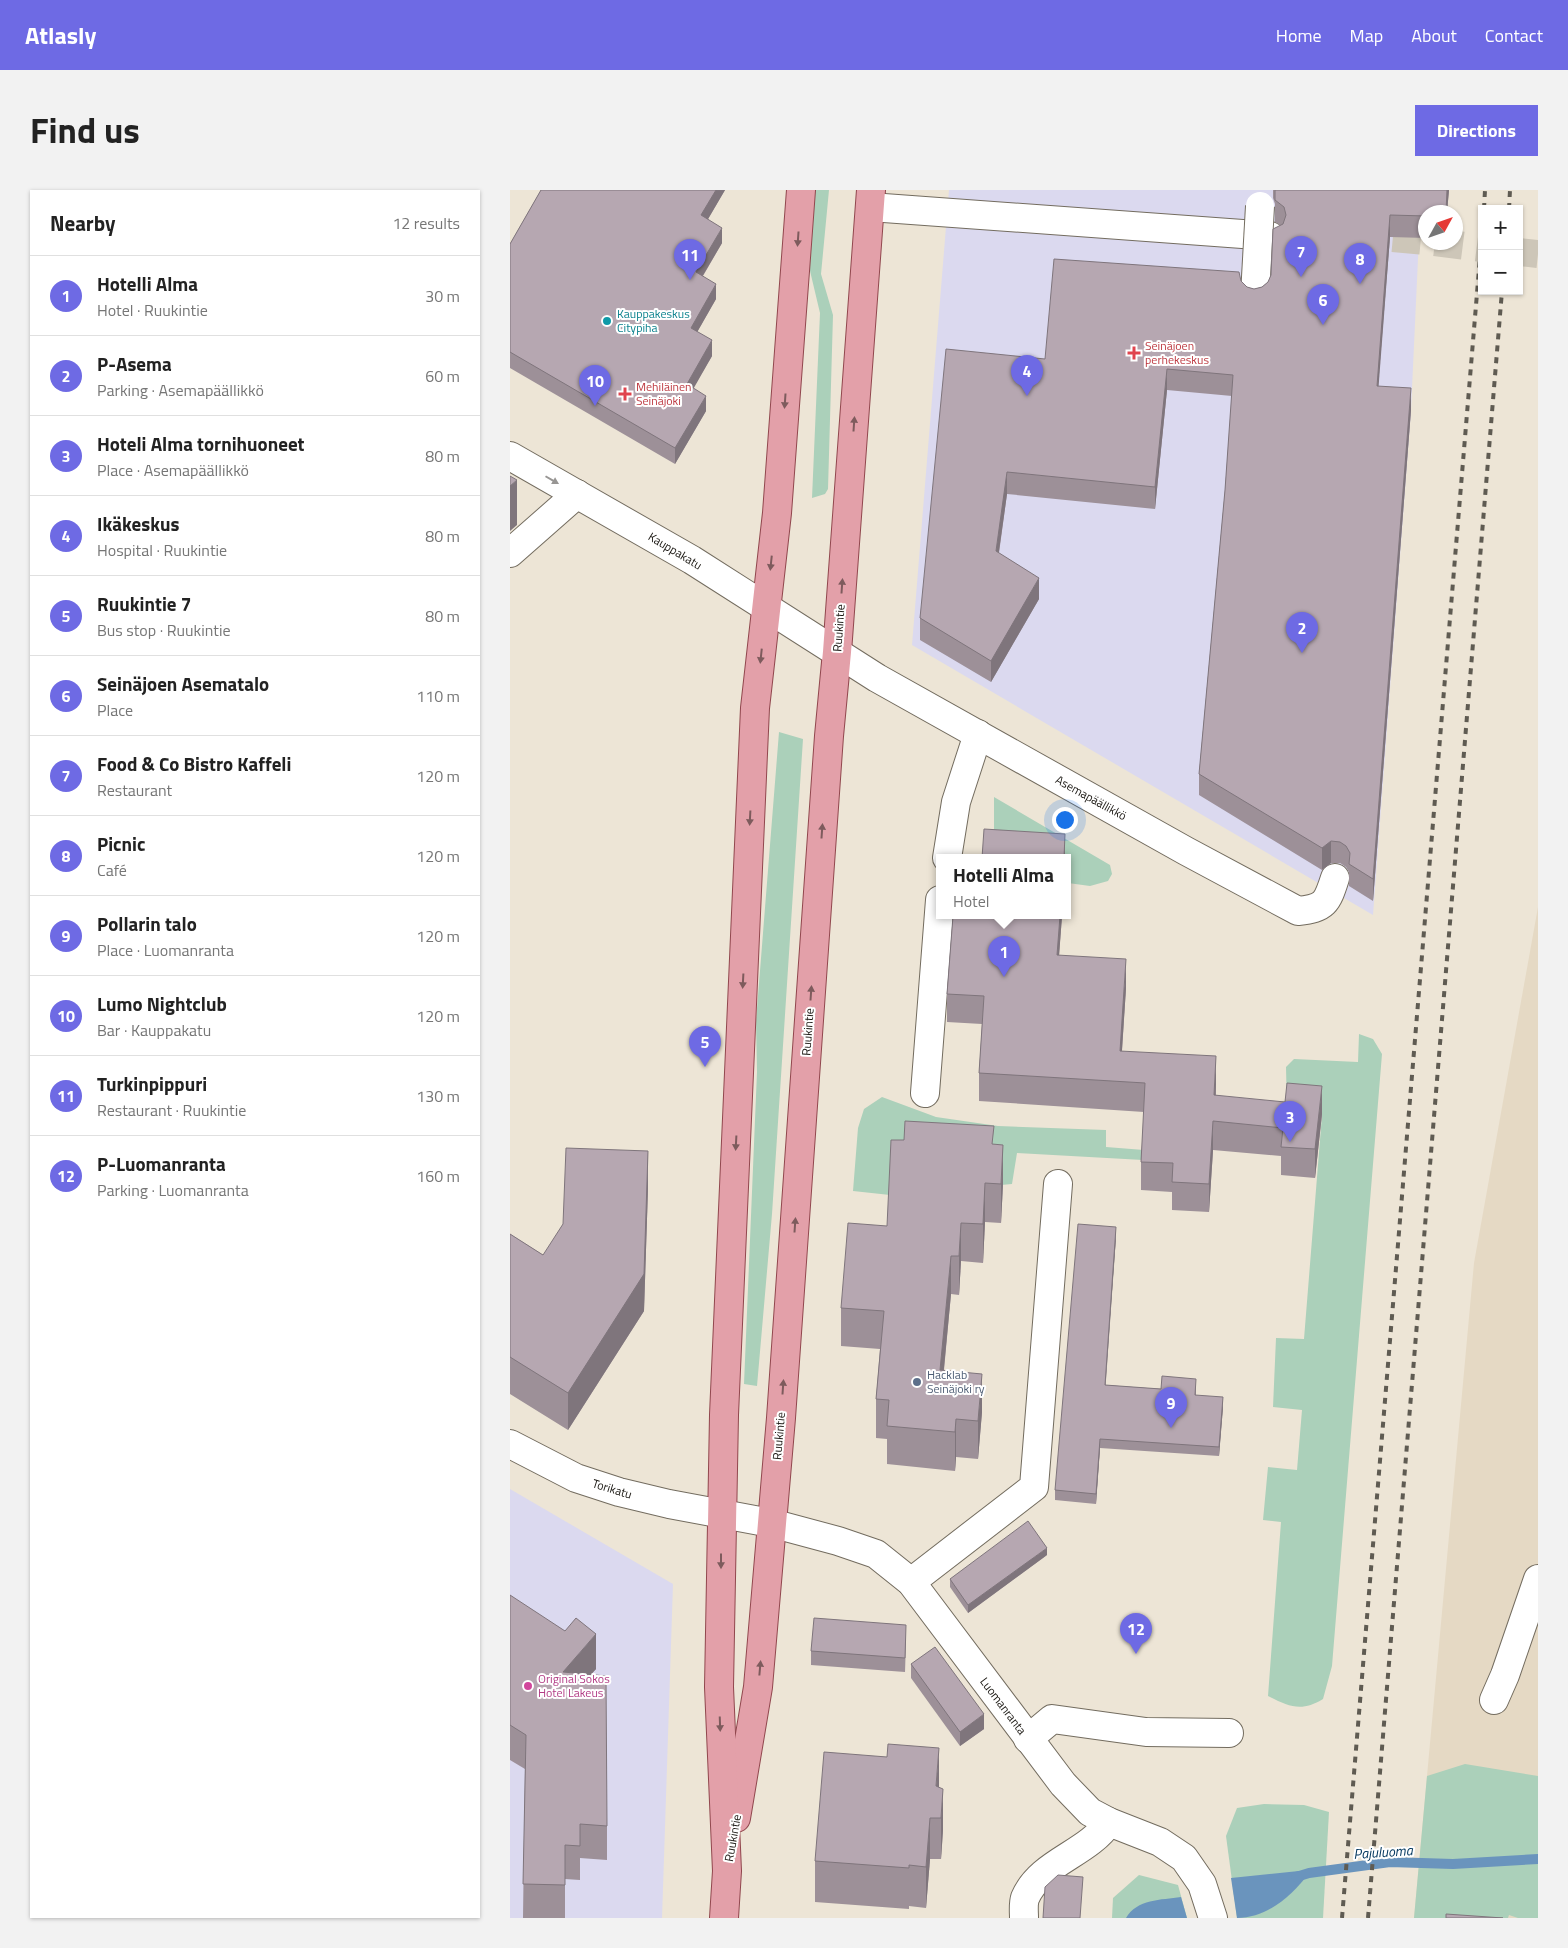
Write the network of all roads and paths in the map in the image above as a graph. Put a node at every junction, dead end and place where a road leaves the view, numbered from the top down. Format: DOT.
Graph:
graph roads {
  1 [pos="801,190"];
  2 [pos="1261,198"];
  3 [pos="871,199"];
  4 [pos="1266,235"];
  5 [pos="1255,295"];
  6 [pos="510,456"];
  7 [pos="577,494"];
  8 [pos="510,553"];
  9 [pos="766,608"];
  10 [pos="837,652"];
  11 [pos="978,734"];
  12 [pos="947,854"];
  13 [pos="1335,878"];
  14 [pos="939,919"];
  15 [pos="925,1092"];
  16 [pos="1058,1184"];
  17 [pos="510,1444"];
  18 [pos="721,1513"];
  19 [pos="771,1522"];
  20 [pos="1538,1579"];
  21 [pos="911,1582"];
  22 [pos="1494,1700"];
  23 [pos="1229,1733"];
  24 [pos="1028,1739"];
  25 [pos="1109,1822"];
  26 [pos="727,1871"];
  27 [pos="724,1918"];
  28 [pos="1024,1918"];
  29 [pos="1213,1918"];
  1 -- 9 [label="main road, Ruukintie, one-way"];
  2 -- 4 [label="street, bridge"];
  3 -- 4 [label="street"];
  10 -- 3 [label="main road, Ruukintie, one-way"];
  4 -- 5 [label="street, bridge"];
  6 -- 7 [label="street, Kauppakatu, one-way"];
  7 -- 8 [label="street"];
  7 -- 9 [label="street, Kauppakatu"];
  9 -- 10 [label="street, Kauppakatu"];
  9 -- 18 [label="main road, Ruukintie, one-way"];
  10 -- 11 [label="street, Asemapäällikkö"];
  19 -- 10 [label="main road, Ruukintie, one-way"];
  11 -- 12 [label="street"];
  11 -- 13 [label="street, Asemapäällikkö"];
  14 -- 15 [label="street"];
  16 -- 21 [label="street"];
  17 -- 18 [label="street, Torikatu"];
  18 -- 19 [label="street, Torikatu"];
  18 -- 26 [label="main road, Ruukintie, one-way"];
  19 -- 21 [label="street, Luomanranta"];
  26 -- 19 [label="main road, Ruukintie, one-way"];
  20 -- 22 [label="street"];
  21 -- 24 [label="street, Luomanranta"];
  23 -- 24 [label="street"];
  24 -- 25 [label="street, Luomanranta"];
  25 -- 28 [label="street"];
  25 -- 29 [label="street, Luomanranta"];
  26 -- 27 [label="main road, Ruukintie"];
}
